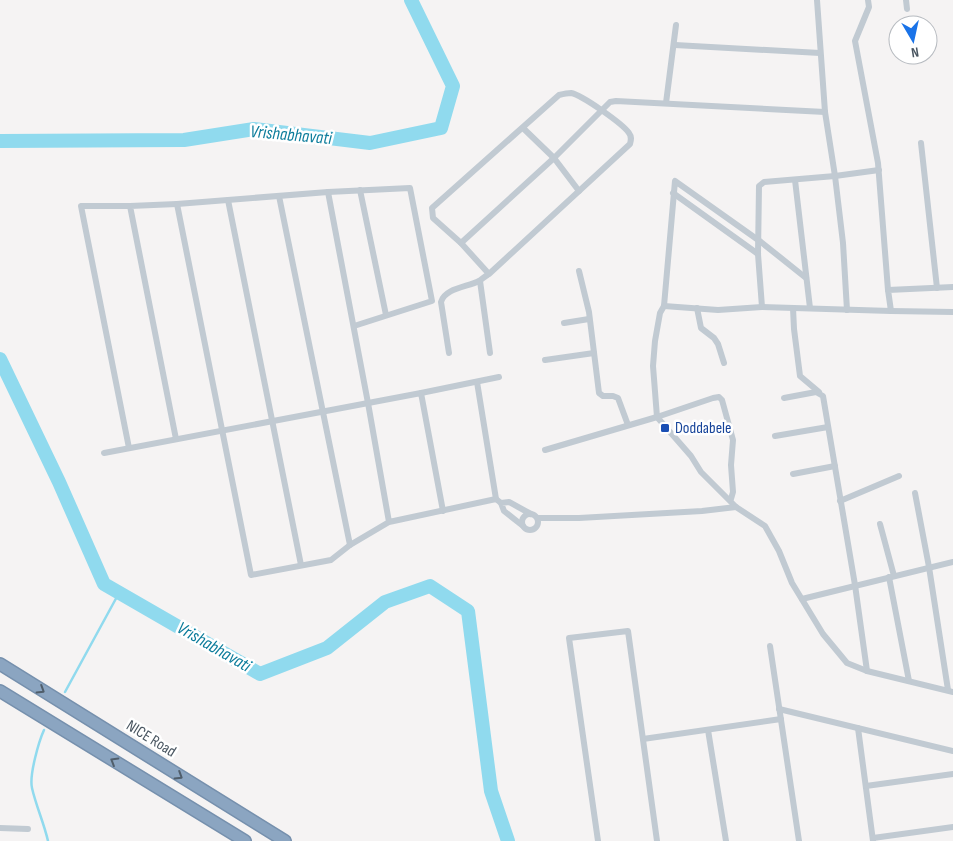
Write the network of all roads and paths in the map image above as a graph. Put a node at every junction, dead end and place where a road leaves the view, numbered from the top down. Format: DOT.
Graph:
graph roads {
  1 [pos="817,0"];
  2 [pos="868,0"];
  3 [pos="906,0"];
  4 [pos="907,9"];
  5 [pos="676,25"];
  6 [pos="675,45"];
  7 [pos="820,53"];
  8 [pos="666,103"];
  9 [pos="602,110"];
  10 [pos="825,112"];
  11 [pos="523,128"];
  12 [pos="921,143"];
  13 [pos="554,158"];
  14 [pos="879,170"];
  15 [pos="835,176"];
  16 [pos="795,180"];
  17 [pos="360,190"];
  18 [pos="579,191"];
  19 [pos="328,192"];
  20 [pos="674,193"];
  21 [pos="279,196"];
  22 [pos="228,200"];
  23 [pos="177,204"];
  24 [pos="130,206"];
  25 [pos="758,240"];
  26 [pos="460,243"];
  27 [pos="758,254"];
  28 [pos="579,271"];
  29 [pos="489,274"];
  30 [pos="806,278"];
  31 [pos="480,281"];
  32 [pos="953,287"];
  33 [pos="937,288"];
  34 [pos="888,290"];
  35 [pos="664,306"];
  36 [pos="762,307"];
  37 [pos="697,308"];
  38 [pos="793,308"];
  39 [pos="810,308"];
  40 [pos="847,310"];
  41 [pos="891,311"];
  42 [pos="953,312"];
  43 [pos="386,315"];
  44 [pos="590,318"];
  45 [pos="564,323"];
  46 [pos="354,326"];
  47 [pos="449,353"];
  48 [pos="490,353"];
  49 [pos="594,353"];
  50 [pos="545,360"];
  51 [pos="724,363"];
  52 [pos="499,377"];
  53 [pos="477,382"];
  54 [pos="422,393"];
  55 [pos="820,393"];
  56 [pos="784,398"];
  57 [pos="368,403"];
  58 [pos="322,411"];
  59 [pos="657,418"];
  60 [pos="271,422"];
  61 [pos="628,425"];
  62 [pos="828,427"];
  63 [pos="222,430"];
  64 [pos="776,436"];
  65 [pos="176,439"];
  66 [pos="129,448"];
  67 [pos="545,450"];
  68 [pos="104,453"];
  69 [pos="835,466"];
  70 [pos="793,474"];
  71 [pos="899,476"];
  72 [pos="914,493"];
  73 [pos="731,499"];
  74 [pos="498,501"];
  75 [pos="840,501"];
  76 [pos="736,507"];
  77 [pos="443,510"];
  78 [pos="531,514"];
  79 [pos="538,518"];
  80 [pos="389,522"];
  81 [pos="880,524"];
  82 [pos="523,526"];
  83 [pos="350,544"];
  84 [pos="953,562"];
  85 [pos="300,565"];
  86 [pos="929,567"];
  87 [pos="891,577"];
  88 [pos="854,585"];
  89 [pos="802,599"];
  90 [pos="770,646"];
  91 [pos="0,664"];
  92 [pos="867,671"];
  93 [pos="909,681"];
  94 [pos="0,691"];
  95 [pos="950,691"];
  96 [pos="779,709"];
  97 [pos="781,719"];
  98 [pos="858,728"];
  99 [pos="708,730"];
  100 [pos="643,739"];
  101 [pos="953,751"];
  102 [pos="953,774"];
  103 [pos="866,786"];
  104 [pos="953,826"];
  105 [pos="0,828"];
  106 [pos="28,829"];
  107 [pos="873,840"];
  108 [pos="245,841"];
  109 [pos="284,841"];
  110 [pos="598,841"];
  111 [pos="657,841"];
  112 [pos="726,841"];
  113 [pos="799,841"];
  1 -- 7 [label="street"];
  2 -- 14 [label="street"];
  3 -- 4 [label="street"];
  5 -- 6 [label="street"];
  6 -- 7 [label="street"];
  6 -- 8 [label="street"];
  7 -- 10 [label="street"];
  8 -- 9 [label="street"];
  8 -- 10 [label="street"];
  9 -- 11 [label="street"];
  9 -- 13 [label="street"];
  9 -- 18 [label="street"];
  10 -- 15 [label="street"];
  11 -- 13 [label="street"];
  11 -- 26 [label="street"];
  12 -- 33 [label="street"];
  13 -- 18 [label="street"];
  13 -- 26 [label="street"];
  14 -- 15 [label="street"];
  14 -- 34 [label="street"];
  15 -- 16 [label="street"];
  15 -- 40 [label="street"];
  16 -- 25 [label="street"];
  16 -- 30 [label="street"];
  17 -- 19 [label="street"];
  17 -- 43 [label="street"];
  17 -- 43 [label="street"];
  18 -- 29 [label="street"];
  19 -- 21 [label="street"];
  19 -- 46 [label="street"];
  20 -- 25 [label="street"];
  20 -- 27 [label="street"];
  20 -- 35 [label="street"];
  21 -- 22 [label="street"];
  21 -- 58 [label="street"];
  22 -- 23 [label="street"];
  22 -- 60 [label="street"];
  23 -- 24 [label="street"];
  23 -- 63 [label="street"];
  24 -- 65 [label="street"];
  24 -- 66 [label="street"];
  25 -- 27 [label="street"];
  25 -- 30 [label="street"];
  26 -- 29 [label="street"];
  27 -- 36 [label="street"];
  28 -- 44 [label="street"];
  29 -- 31 [label="street"];
  30 -- 39 [label="street"];
  31 -- 47 [label="street"];
  31 -- 48 [label="street"];
  32 -- 33 [label="street"];
  33 -- 34 [label="street"];
  34 -- 41 [label="street"];
  35 -- 37 [label="street"];
  35 -- 59 [label="street"];
  36 -- 37 [label="street"];
  36 -- 38 [label="street"];
  37 -- 51 [label="street"];
  38 -- 39 [label="street"];
  38 -- 55 [label="street"];
  39 -- 40 [label="street"];
  40 -- 41 [label="street"];
  41 -- 42 [label="street"];
  43 -- 46 [label="street"];
  44 -- 45 [label="street"];
  44 -- 49 [label="street"];
  46 -- 57 [label="street"];
  49 -- 50 [label="street"];
  49 -- 61 [label="street"];
  52 -- 53 [label="street"];
  53 -- 54 [label="street"];
  53 -- 74 [label="street"];
  54 -- 57 [label="street"];
  54 -- 77 [label="street"];
  55 -- 56 [label="street"];
  55 -- 62 [label="street"];
  57 -- 58 [label="street"];
  57 -- 80 [label="street"];
  58 -- 60 [label="street"];
  58 -- 83 [label="street"];
  59 -- 61 [label="street"];
  59 -- 73 [label="street"];
  59 -- 73 [label="street"];
  60 -- 63 [label="street"];
  60 -- 85 [label="street"];
  61 -- 67 [label="street"];
  62 -- 64 [label="street"];
  62 -- 69 [label="street"];
  63 -- 65 [label="street"];
  63 -- 85 [label="street"];
  65 -- 66 [label="street"];
  66 -- 68 [label="street"];
  69 -- 70 [label="street"];
  69 -- 75 [label="street"];
  71 -- 75 [label="street"];
  72 -- 86 [label="street"];
  73 -- 76 [label="street"];
  74 -- 77 [label="street"];
  74 -- 78 [label="street"];
  74 -- 82 [label="street"];
  75 -- 88 [label="street"];
  76 -- 79 [label="street"];
  76 -- 89 [label="street"];
  77 -- 80 [label="street"];
  78 -- 79 [label="street"];
  78 -- 82 [label="street"];
  79 -- 82 [label="street"];
  80 -- 83 [label="street"];
  81 -- 87 [label="street"];
  83 -- 85 [label="street"];
  84 -- 86 [label="street"];
  86 -- 87 [label="street"];
  86 -- 95 [label="street"];
  87 -- 88 [label="street"];
  87 -- 93 [label="street"];
  88 -- 89 [label="street"];
  88 -- 92 [label="street"];
  89 -- 92 [label="street"];
  90 -- 96 [label="street"];
  91 -- 109 [label="highway, NICE Road, one-way"];
  92 -- 93 [label="street"];
  93 -- 95 [label="street"];
  108 -- 94 [label="highway, one-way"];
  96 -- 97 [label="street"];
  96 -- 98 [label="street"];
  97 -- 99 [label="street"];
  97 -- 113 [label="street"];
  98 -- 101 [label="street"];
  98 -- 103 [label="street"];
  99 -- 100 [label="street"];
  99 -- 112 [label="street"];
  100 -- 110 [label="street"];
  100 -- 111 [label="street"];
  102 -- 103 [label="street"];
  103 -- 107 [label="street"];
  104 -- 107 [label="street"];
  105 -- 106 [label="street"];
}
